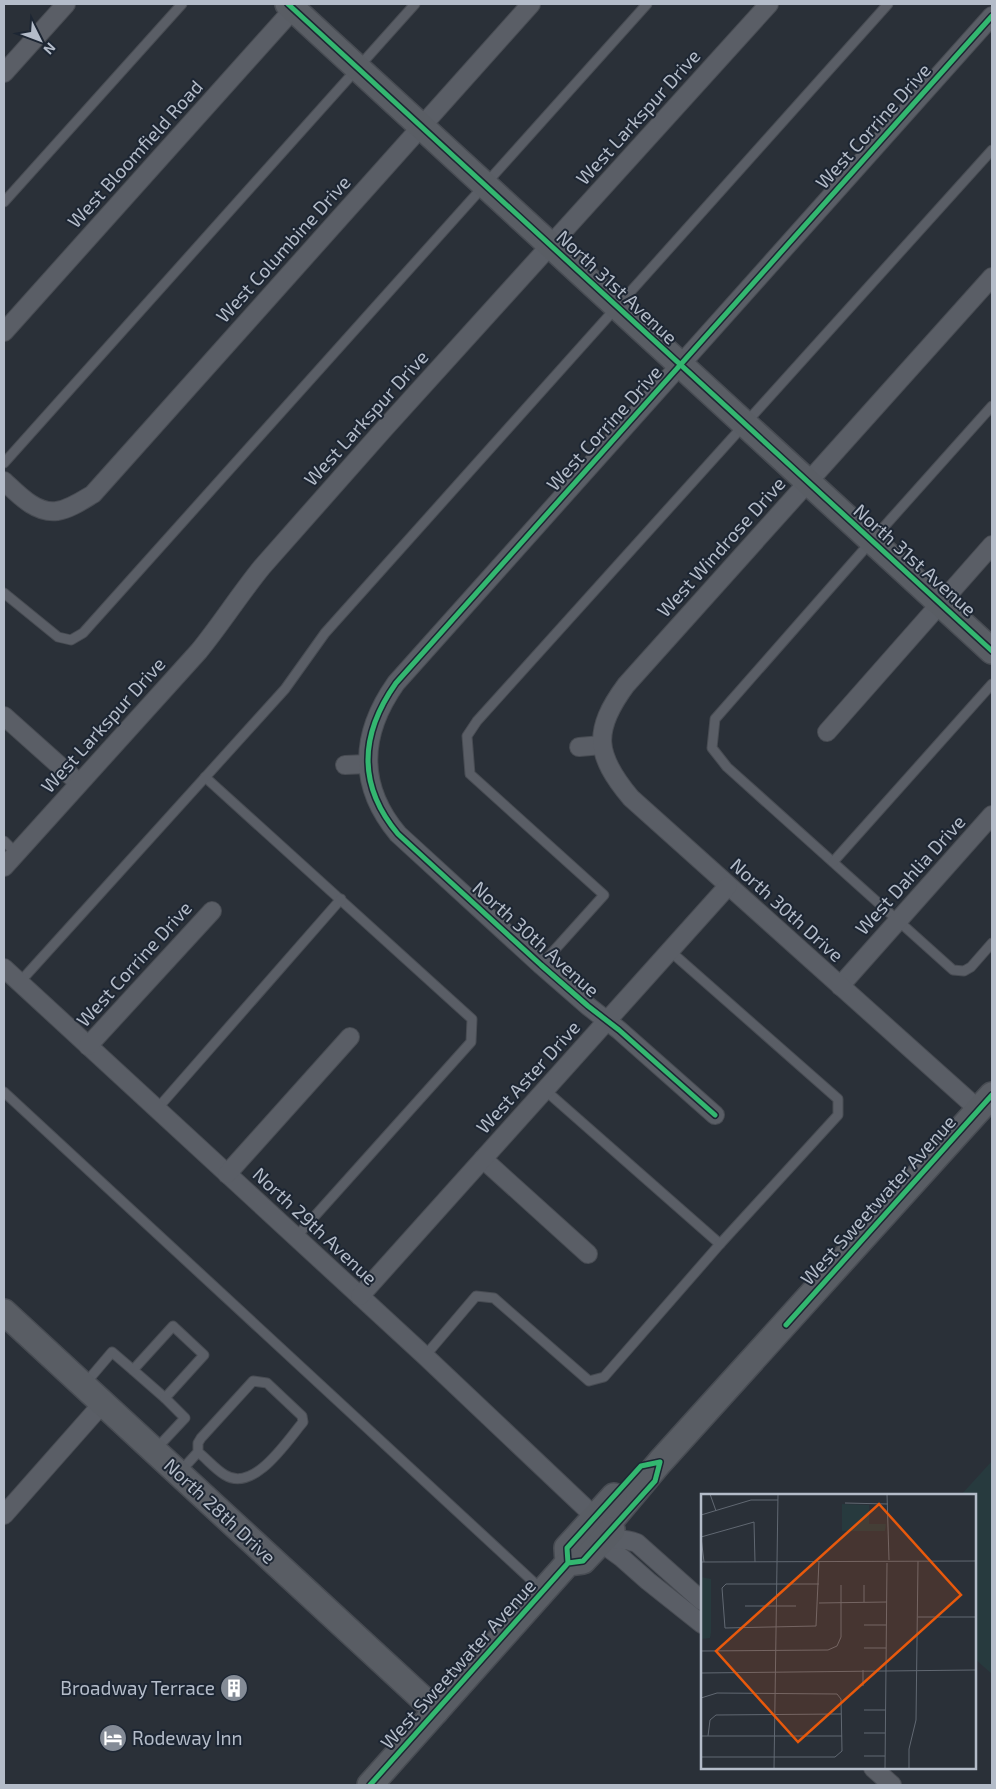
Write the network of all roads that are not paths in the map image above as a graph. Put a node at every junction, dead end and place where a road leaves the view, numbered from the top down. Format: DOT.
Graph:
graph roads {
  1 [pos="66,4"];
  2 [pos="182,4"];
  3 [pos="415,4"];
  4 [pos="531,4"];
  5 [pos="647,4"];
  6 [pos="768,4"];
  7 [pos="888,4"];
  8 [pos="294,5"];
  9 [pos="992,16"];
  10 [pos="358,68"];
  11 [pos="4,73"];
  12 [pos="421,126"];
  13 [pos="992,150"];
  14 [pos="485,185"];
  15 [pos="4,202"];
  16 [pos="550,245"];
  17 [pos="992,276"];
  18 [pos="616,306"];
  19 [pos="4,332"];
  20 [pos="680,365"];
  21 [pos="992,406"];
  22 [pos="744,424"];
  23 [pos="4,463"];
  24 [pos="4,481"];
  25 [pos="808,482"];
  26 [pos="872,541"];
  27 [pos="992,545"];
  28 [pos="4,592"];
  29 [pos="940,603"];
  30 [pos="992,651"];
  31 [pos="992,684"];
  32 [pos="4,716"];
  33 [pos="827,732"];
  34 [pos="602,745"];
  35 [pos="579,747"];
  36 [pos="367,764"];
  37 [pos="345,765"];
  38 [pos="205,777"];
  39 [pos="79,783"];
  40 [pos="992,815"];
  41 [pos="10,847"];
  42 [pos="833,862"];
  43 [pos="4,867"];
  44 [pos="728,886"];
  45 [pos="341,899"];
  46 [pos="212,911"];
  47 [pos="898,920"];
  48 [pos="992,943"];
  49 [pos="670,950"];
  50 [pos="541,965"];
  51 [pos="4,968"];
  52 [pos="19,983"];
  53 [pos="840,986"];
  54 [pos="607,1021"];
  55 [pos="350,1037"];
  56 [pos="88,1046"];
  57 [pos="545,1090"];
  58 [pos="4,1092"];
  59 [pos="986,1102"];
  60 [pos="157,1109"];
  61 [pos="715,1115"];
  62 [pos="483,1159"];
  63 [pos="227,1174"];
  64 [pos="296,1237"];
  65 [pos="720,1244"];
  66 [pos="588,1254"];
  67 [pos="360,1296"];
  68 [pos="4,1312"];
  69 [pos="425,1356"];
  70 [pos="133,1370"];
  71 [pos="84,1385"];
  72 [pos="165,1398"];
  73 [pos="103,1403"];
  74 [pos="155,1451"];
  75 [pos="198,1452"];
  76 [pos="179,1473"];
  77 [pos="4,1515"];
  78 [pos="611,1517"];
  79 [pos="600,1542"];
  80 [pos="567,1556"];
  81 [pos="543,1591"];
  82 [pos="701,1600"];
  83 [pos="701,1623"];
  84 [pos="436,1711"];
  85 [pos="874,1769"];
  86 [pos="370,1785"];
  87 [pos="892,1785"];
  1 -- 11 [label="street"];
  2 -- 15 [label="lane"];
  3 -- 10 [label="lane"];
  4 -- 12 [label="street, West Columbine Drive"];
  5 -- 14 [label="lane"];
  6 -- 16 [label="street, West Larkspur Drive"];
  7 -- 18 [label="lane"];
  8 -- 10 [label="street, North 31st Avenue"];
  8 -- 19 [label="street, West Bloomfield Road"];
  9 -- 20 [label="street, West Corrine Drive"];
  10 -- 12 [label="street, North 31st Avenue"];
  10 -- 23 [label="lane"];
  12 -- 14 [label="street, North 31st Avenue"];
  12 -- 24 [label="street, West Columbine Drive"];
  13 -- 22 [label="lane"];
  14 -- 16 [label="street, North 31st Avenue"];
  14 -- 28 [label="lane"];
  16 -- 18 [label="street, North 31st Avenue"];
  16 -- 39 [label="street, West Larkspur Drive"];
  17 -- 25 [label="street, West Windrose Drive"];
  18 -- 20 [label="street, North 31st Avenue"];
  18 -- 38 [label="lane"];
  20 -- 22 [label="street, North 31st Avenue"];
  20 -- 36 [label="street, West Corrine Drive"];
  21 -- 26 [label="lane"];
  22 -- 25 [label="street, North 31st Avenue"];
  22 -- 50 [label="lane"];
  25 -- 26 [label="street, North 31st Avenue"];
  25 -- 34 [label="street, West Windrose Drive"];
  26 -- 29 [label="street, North 31st Avenue"];
  26 -- 42 [label="lane"];
  27 -- 29 [label="street"];
  29 -- 30 [label="street, North 31st Avenue"];
  29 -- 33 [label="street"];
  31 -- 42 [label="lane"];
  32 -- 39 [label="street"];
  34 -- 35 [label="street"];
  34 -- 44 [label="street, North 30th Drive"];
  36 -- 37 [label="street"];
  36 -- 50 [label="street, North 30th Avenue"];
  38 -- 45 [label="lane"];
  38 -- 52 [label="lane"];
  39 -- 41 [label="street, West Larkspur Drive"];
  40 -- 47 [label="street, West Dahlia Drive"];
  41 -- 43 [label="street, West Larkspur Drive"];
  42 -- 47 [label="lane"];
  44 -- 49 [label="street, West Aster Drive"];
  44 -- 53 [label="street, North 30th Drive"];
  45 -- 60 [label="lane"];
  45 -- 64 [label="lane"];
  46 -- 56 [label="street, West Corrine Drive"];
  47 -- 48 [label="lane"];
  47 -- 53 [label="street, West Dahlia Drive"];
  49 -- 54 [label="street, West Aster Drive"];
  49 -- 65 [label="lane"];
  50 -- 54 [label="street, North 30th Avenue"];
  51 -- 52 [label="street, North 29th Avenue"];
  52 -- 56 [label="street, North 29th Avenue"];
  53 -- 59 [label="street, North 30th Drive"];
  54 -- 57 [label="street, West Aster Drive"];
  54 -- 61 [label="street, North 30th Avenue"];
  55 -- 63 [label="street"];
  56 -- 60 [label="street, North 29th Avenue"];
  57 -- 62 [label="street, West Aster Drive"];
  57 -- 65 [label="lane"];
  58 -- 81 [label="lane"];
  59 -- 78 [label="street, West Sweetwater Avenue"];
  60 -- 63 [label="street, North 29th Avenue"];
  62 -- 66 [label="street"];
  62 -- 67 [label="street, West Aster Drive"];
  63 -- 64 [label="street, North 29th Avenue"];
  64 -- 67 [label="street, North 29th Avenue"];
  65 -- 69 [label="lane"];
  67 -- 69 [label="street, North 29th Avenue"];
  68 -- 71 [label="street, North 28th Drive"];
  69 -- 78 [label="street, North 29th Avenue"];
  70 -- 71 [label="lane"];
  70 -- 72 [label="lane"];
  70 -- 72 [label="lane"];
  71 -- 73 [label="street, North 28th Drive"];
  72 -- 74 [label="lane"];
  73 -- 74 [label="street, North 28th Drive"];
  73 -- 77 [label="street"];
  74 -- 76 [label="street, North 28th Drive"];
  75 -- 75 [label="lane"];
  75 -- 76 [label="lane"];
  76 -- 84 [label="street, North 28th Drive"];
  78 -- 79 [label="street"];
  78 -- 80 [label="street, West Sweetwater Avenue"];
  79 -- 80 [label="street, West Sweetwater Avenue"];
  79 -- 82 [label="street"];
  79 -- 83 [label="street"];
  80 -- 81 [label="street, West Sweetwater Avenue"];
  81 -- 84 [label="street, West Sweetwater Avenue"];
  84 -- 86 [label="street, West Sweetwater Avenue"];
  85 -- 87 [label="street"];
}
